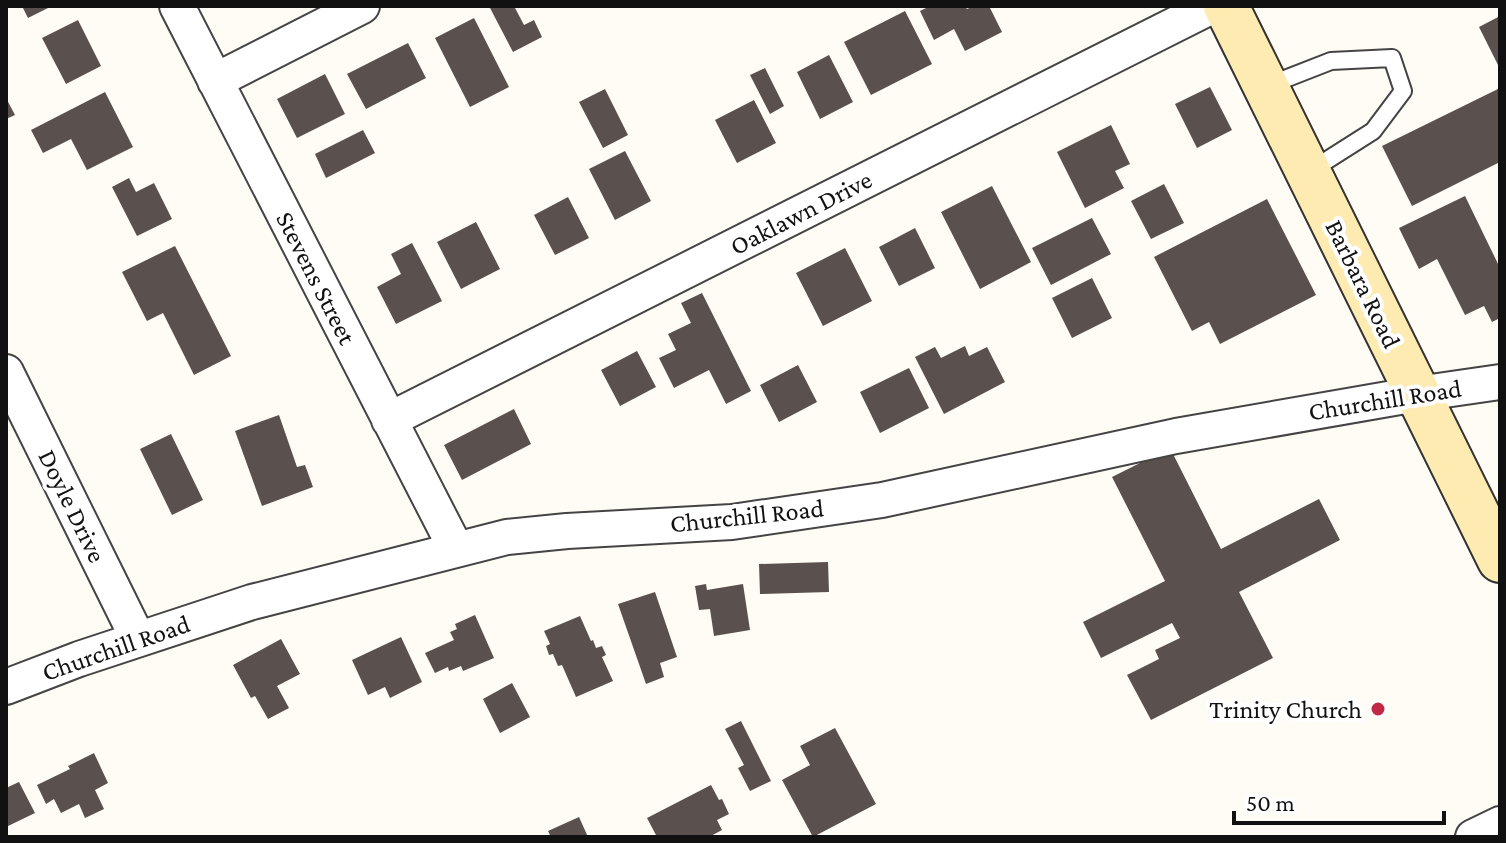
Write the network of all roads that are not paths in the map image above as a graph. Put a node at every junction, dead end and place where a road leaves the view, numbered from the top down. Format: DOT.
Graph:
graph roads {
  1 [pos="177,6"];
  2 [pos="362,6"];
  3 [pos="1212,6"];
  4 [pos="1226,6"];
  5 [pos="215,81"];
  6 [pos="1266,86"];
  7 [pos="1308,172"];
  8 [pos="6,372"];
  9 [pos="1500,382"];
  10 [pos="1417,394"];
  11 [pos="389,420"];
  12 [pos="456,549"];
  13 [pos="1500,560"];
  14 [pos="138,639"];
  15 [pos="6,687"];
  16 [pos="1500,824"];
  17 [pos="1473,837"];
  1 -- 5 [label="street, Stevens Street"];
  2 -- 5 [label="street"];
  3 -- 11 [label="street, Oaklawn Drive"];
  4 -- 6 [label="street, Barbara Road"];
  5 -- 11 [label="street, Stevens Street"];
  6 -- 7 [label="street, Barbara Road"];
  6 -- 7 [label="lane"];
  7 -- 10 [label="street, Barbara Road"];
  8 -- 14 [label="street, Doyle Drive"];
  9 -- 10 [label="street, Churchill Road"];
  10 -- 12 [label="street, Churchill Road"];
  10 -- 13 [label="street, Barbara Road"];
  11 -- 12 [label="street, Stevens Street"];
  12 -- 14 [label="street, Churchill Road"];
  14 -- 15 [label="street, Churchill Road"];
  16 -- 17 [label="street"];
}
